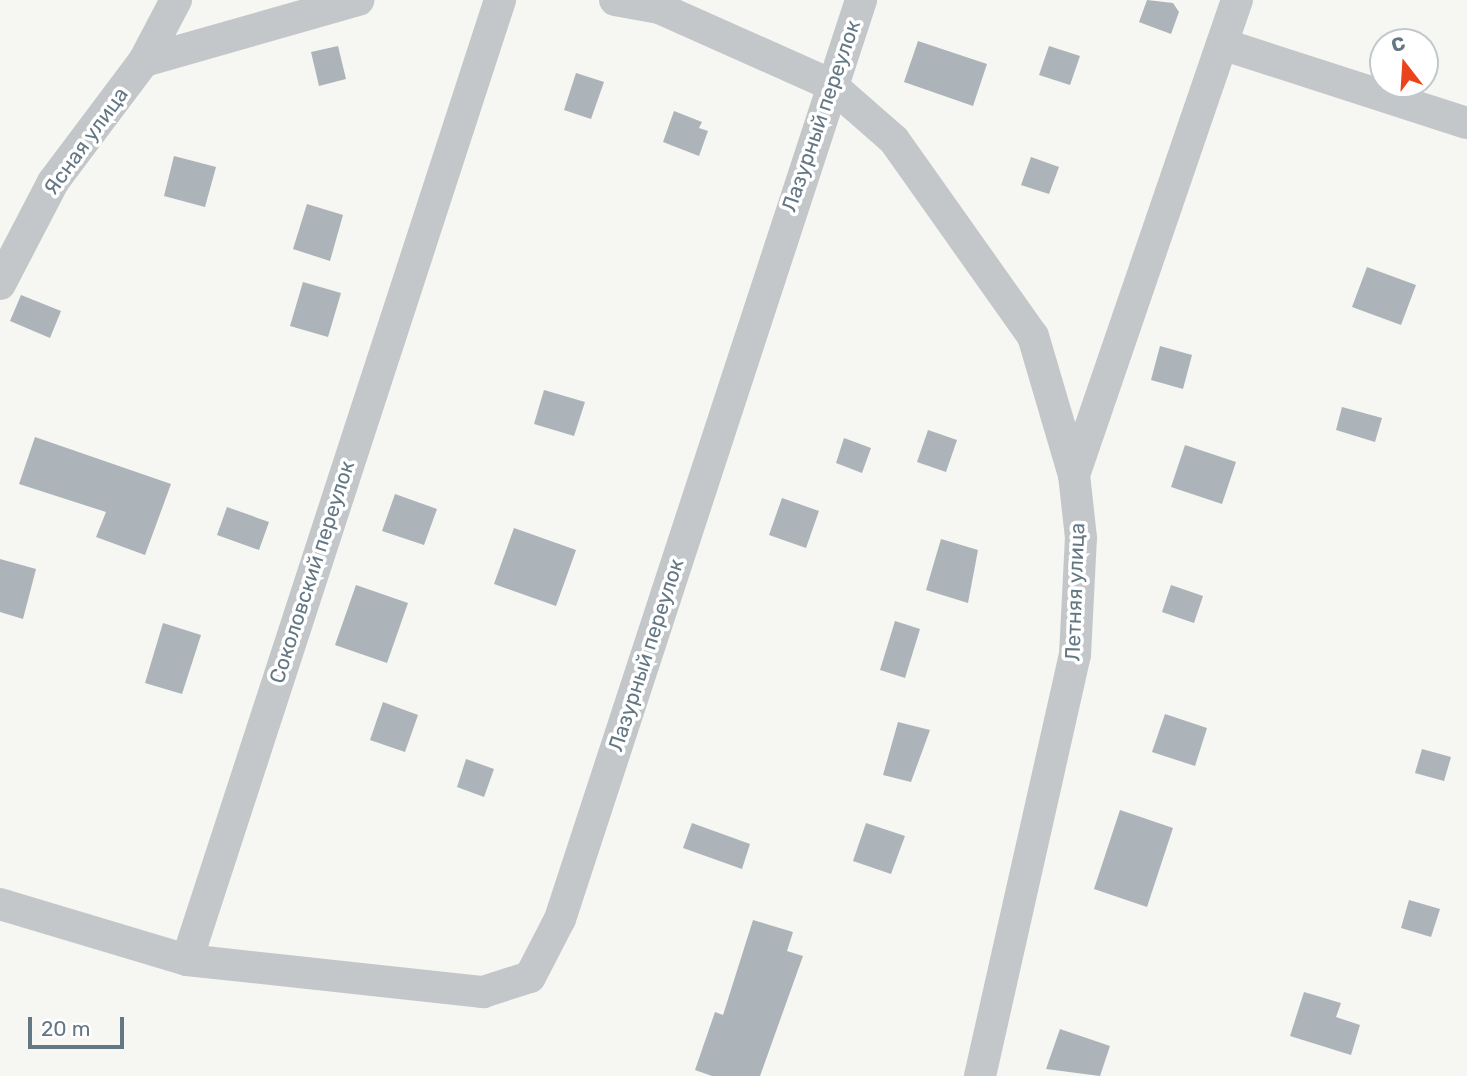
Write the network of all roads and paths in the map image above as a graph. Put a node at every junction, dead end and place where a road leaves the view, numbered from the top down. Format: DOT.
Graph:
graph roads {
  1 [pos="176,0"];
  2 [pos="358,0"];
  3 [pos="500,0"];
  4 [pos="615,0"];
  5 [pos="861,0"];
  6 [pos="1237,0"];
  7 [pos="1222,44"];
  8 [pos="144,61"];
  9 [pos="830,83"];
  10 [pos="1467,122"];
  11 [pos="0,284"];
  12 [pos="1074,475"];
  13 [pos="0,904"];
  14 [pos="187,960"];
  15 [pos="980,1076"];
  1 -- 8 [label="street, Ясная улица"];
  2 -- 8 [label="street"];
  3 -- 14 [label="street, Соколовский переулок"];
  4 -- 9 [label="street"];
  5 -- 9 [label="street, Лазурный переулок"];
  6 -- 7 [label="street, Летняя улица"];
  7 -- 10 [label="street"];
  7 -- 12 [label="street, Летняя улица"];
  8 -- 11 [label="street, Ясная улица"];
  9 -- 12 [label="street"];
  9 -- 14 [label="street, Лазурный переулок"];
  12 -- 15 [label="street, Летняя улица"];
  13 -- 14 [label="street"];
}
